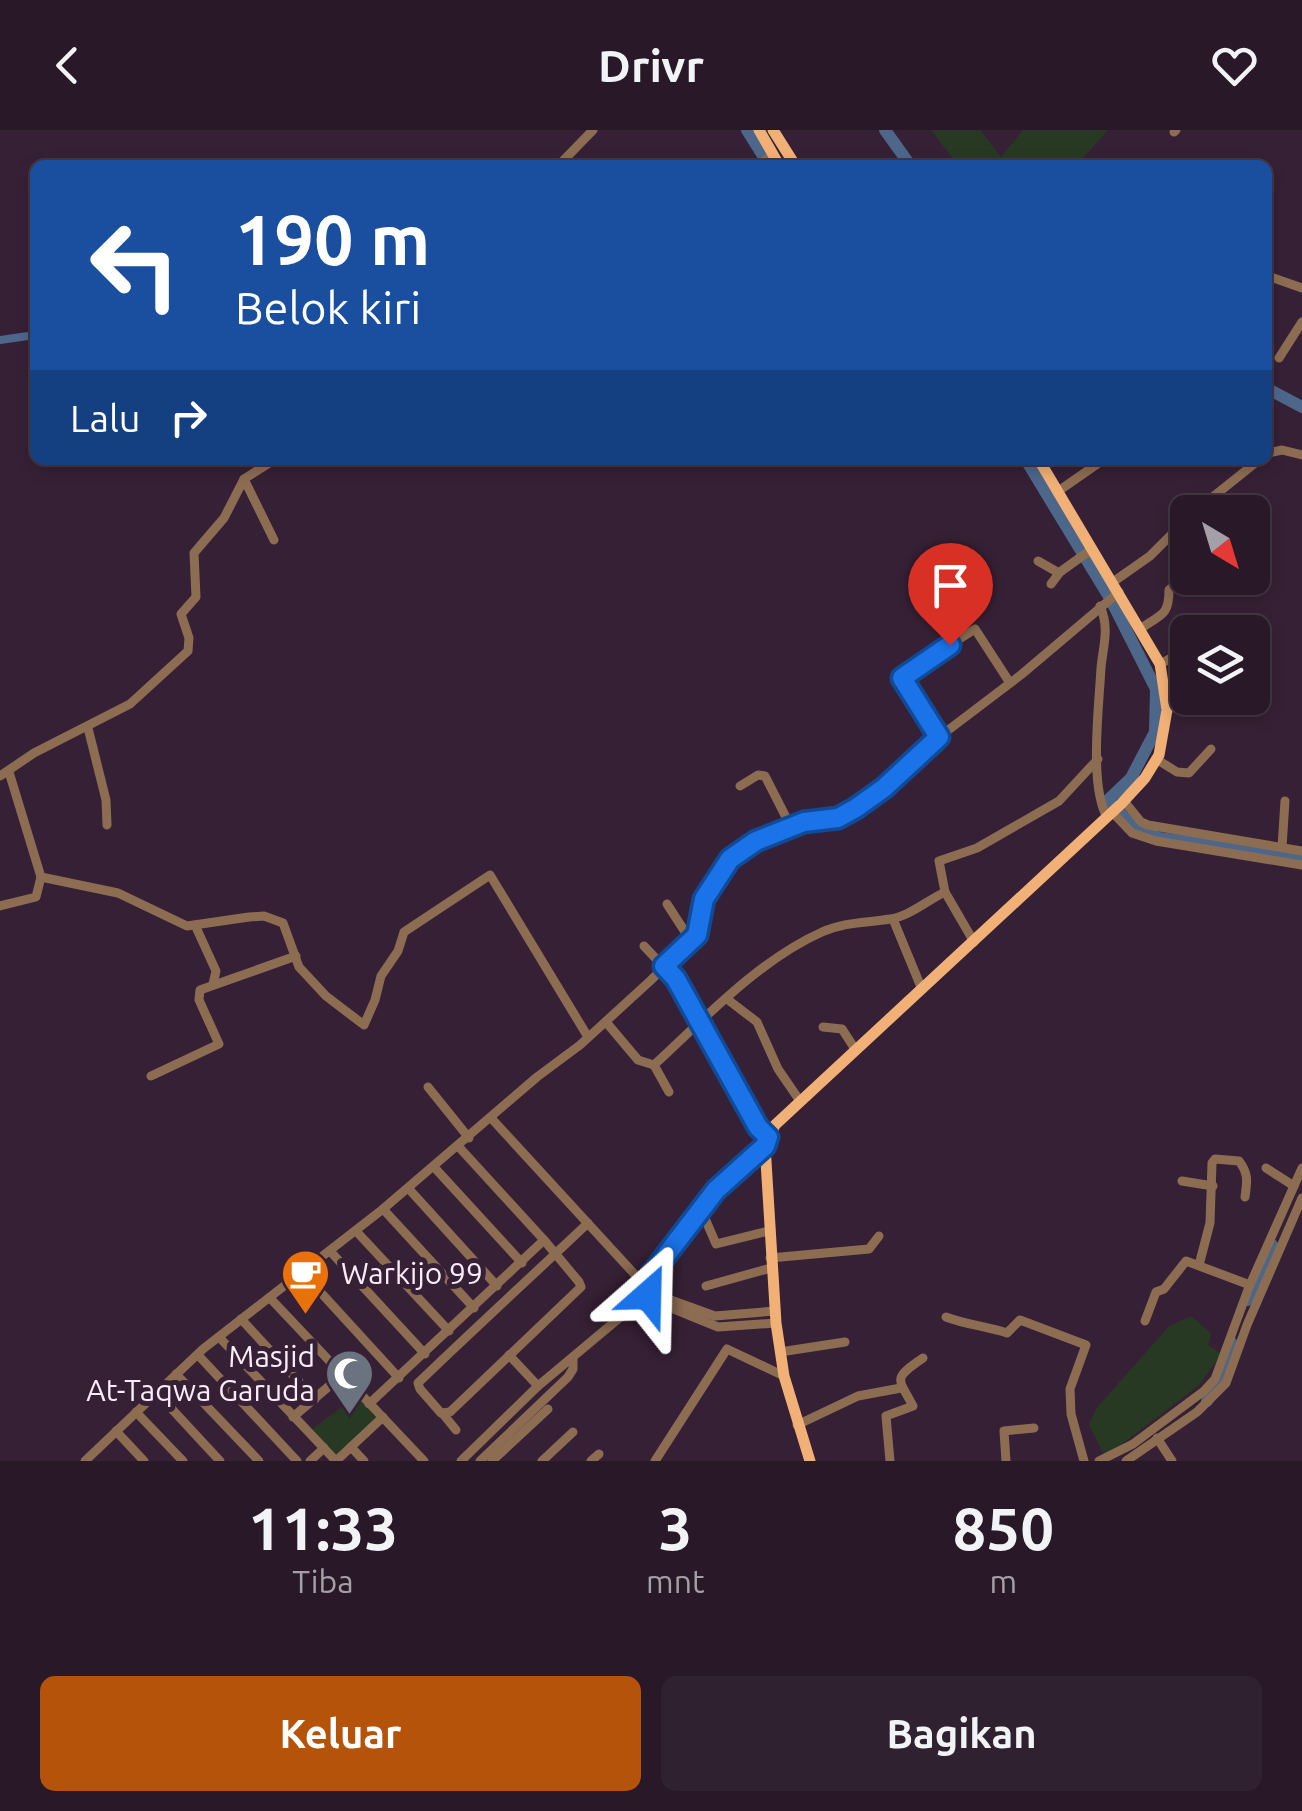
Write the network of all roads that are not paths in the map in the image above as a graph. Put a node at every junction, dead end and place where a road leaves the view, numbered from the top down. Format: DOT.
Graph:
graph roads {
  1 [pos="593,130"];
  2 [pos="758,130"];
  3 [pos="773,130"];
  4 [pos="774,159"];
  5 [pos="565,160"];
  6 [pos="792,160"];
  7 [pos="1272,277"];
  8 [pos="1302,288"];
  9 [pos="1302,322"];
  10 [pos="1279,358"];
  11 [pos="1272,452"];
  12 [pos="1302,454"];
  13 [pos="266,465"];
  14 [pos="1042,465"];
  15 [pos="1096,465"];
  16 [pos="1253,465"];
  17 [pos="244,479"];
  18 [pos="1056,492"];
  19 [pos="1215,495"];
  20 [pos="1170,536"];
  21 [pos="274,540"];
  22 [pos="1087,552"];
  23 [pos="1038,561"];
  24 [pos="1060,574"];
  25 [pos="1051,584"];
  26 [pos="1116,589"];
  27 [pos="1170,595"];
  28 [pos="1103,604"];
  29 [pos="1140,629"];
  30 [pos="1170,659"];
  31 [pos="1160,664"];
  32 [pos="1010,683"];
  33 [pos="1170,708"];
  34 [pos="1167,710"];
  35 [pos="88,728"];
  36 [pos="939,737"];
  37 [pos="1211,750"];
  38 [pos="1098,760"];
  39 [pos="1156,760"];
  40 [pos="4,774"];
  41 [pos="740,786"];
  42 [pos="1285,802"];
  43 [pos="1116,809"];
  44 [pos="107,825"];
  45 [pos="791,827"];
  46 [pos="1282,847"];
  47 [pos="1302,851"];
  48 [pos="1302,865"];
  49 [pos="41,877"];
  50 [pos="945,892"];
  51 [pos="667,904"];
  52 [pos="0,906"];
  53 [pos="893,919"];
  54 [pos="195,926"];
  55 [pos="691,941"];
  56 [pos="974,942"];
  57 [pos="644,946"];
  58 [pos="296,956"];
  59 [pos="664,966"];
  60 [pos="213,984"];
  61 [pos="922,986"];
  62 [pos="727,1000"];
  63 [pos="606,1022"];
  64 [pos="699,1022"];
  65 [pos="822,1027"];
  66 [pos="588,1037"];
  67 [pos="855,1049"];
  68 [pos="654,1066"];
  69 [pos="151,1076"];
  70 [pos="428,1087"];
  71 [pos="670,1092"];
  72 [pos="800,1101"];
  73 [pos="491,1118"];
  74 [pos="469,1138"];
  75 [pos="767,1141"];
  76 [pos="458,1146"];
  77 [pos="434,1167"];
  78 [pos="1266,1168"];
  79 [pos="1302,1168"];
  80 [pos="1182,1181"];
  81 [pos="1213,1186"];
  82 [pos="1294,1186"];
  83 [pos="408,1188"];
  84 [pos="1245,1197"];
  85 [pos="1302,1198"];
  86 [pos="701,1209"];
  87 [pos="383,1210"];
  88 [pos="588,1223"];
  89 [pos="356,1230"];
  90 [pos="769,1231"];
  91 [pos="880,1236"];
  92 [pos="544,1240"];
  93 [pos="330,1251"];
  94 [pos="555,1254"];
  95 [pos="522,1263"];
  96 [pos="771,1263"];
  97 [pos="1199,1265"];
  98 [pos="302,1272"];
  99 [pos="498,1286"];
  100 [pos="706,1286"];
  101 [pos="1255,1289"];
  102 [pos="651,1294"];
  103 [pos="270,1298"];
  104 [pos="474,1308"];
  105 [pos="775,1317"];
  106 [pos="946,1317"];
  107 [pos="241,1319"];
  108 [pos="1145,1320"];
  109 [pos="449,1331"];
  110 [pos="218,1336"];
  111 [pos="845,1342"];
  112 [pos="428,1351"];
  113 [pos="780,1352"];
  114 [pos="198,1354"];
  115 [pos="509,1356"];
  116 [pos="923,1358"];
  117 [pos="572,1359"];
  118 [pos="443,1360"];
  119 [pos="176,1374"];
  120 [pos="342,1375"];
  121 [pos="784,1376"];
  122 [pos="399,1378"];
  123 [pos="538,1386"];
  124 [pos="901,1388"];
  125 [pos="157,1392"];
  126 [pos="315,1399"];
  127 [pos="369,1404"];
  128 [pos="548,1410"];
  129 [pos="136,1412"];
  130 [pos="444,1414"];
  131 [pos="293,1417"];
  132 [pos="383,1417"];
  133 [pos="797,1425"];
  134 [pos="1034,1428"];
  135 [pos="456,1430"];
  136 [pos="116,1431"];
  137 [pos="573,1432"];
  138 [pos="1155,1436"];
  139 [pos="350,1447"];
  140 [pos="324,1448"];
  141 [pos="96,1450"];
  142 [pos="86,1461"];
  143 [pos="106,1461"];
  144 [pos="144,1461"];
  145 [pos="183,1461"];
  146 [pos="220,1461"];
  147 [pos="259,1461"];
  148 [pos="297,1461"];
  149 [pos="310,1461"];
  150 [pos="336,1461"];
  151 [pos="364,1461"];
  152 [pos="424,1461"];
  153 [pos="460,1461"];
  154 [pos="480,1461"];
  155 [pos="492,1461"];
  156 [pos="542,1461"];
  157 [pos="655,1461"];
  158 [pos="810,1461"];
  159 [pos="890,1461"];
  160 [pos="1006,1461"];
  161 [pos="1084,1461"];
  162 [pos="1099,1461"];
  163 [pos="1126,1461"];
  164 [pos="1172,1461"];
  1 -- 5 [label="street"];
  2 -- 4 [label="main road"];
  3 -- 6 [label="main road"];
  7 -- 8 [label="street"];
  9 -- 10 [label="street"];
  11 -- 12 [label="street"];
  13 -- 17 [label="street"];
  14 -- 18 [label="main road"];
  15 -- 18 [label="street"];
  16 -- 19 [label="street"];
  17 -- 21 [label="street"];
  17 -- 35 [label="street"];
  18 -- 22 [label="main road"];
  20 -- 26 [label="street"];
  22 -- 24 [label="street"];
  22 -- 26 [label="main road"];
  23 -- 24 [label="street"];
  24 -- 25 [label="street"];
  26 -- 28 [label="street"];
  26 -- 29 [label="main road"];
  27 -- 29 [label="street"];
  28 -- 32 [label="street"];
  28 -- 38 [label="street"];
  29 -- 31 [label="main road"];
  30 -- 31 [label="street"];
  31 -- 34 [label="main road"];
  32 -- 36 [label="street"];
  32 -- 36 [label="street"];
  33 -- 34 [label="street"];
  34 -- 39 [label="main road"];
  35 -- 40 [label="street"];
  35 -- 44 [label="street"];
  36 -- 45 [label="street"];
  37 -- 39 [label="street"];
  38 -- 43 [label="street"];
  38 -- 50 [label="street"];
  39 -- 43 [label="main road"];
  40 -- 49 [label="street"];
  41 -- 45 [label="street"];
  42 -- 46 [label="street"];
  43 -- 46 [label="street"];
  43 -- 48 [label="street"];
  43 -- 56 [label="main road"];
  45 -- 55 [label="street"];
  46 -- 47 [label="street"];
  49 -- 52 [label="street"];
  49 -- 54 [label="street"];
  50 -- 53 [label="street"];
  50 -- 56 [label="street"];
  51 -- 55 [label="street"];
  53 -- 61 [label="street"];
  53 -- 62 [label="street"];
  54 -- 58 [label="street"];
  54 -- 60 [label="street"];
  55 -- 59 [label="street"];
  56 -- 61 [label="main road"];
  57 -- 59 [label="street"];
  58 -- 60 [label="street"];
  58 -- 66 [label="street"];
  59 -- 63 [label="street"];
  59 -- 64 [label="street"];
  60 -- 69 [label="street"];
  61 -- 67 [label="main road"];
  62 -- 64 [label="street"];
  62 -- 72 [label="street"];
  63 -- 66 [label="street"];
  63 -- 68 [label="street"];
  64 -- 68 [label="street"];
  64 -- 75 [label="street"];
  65 -- 67 [label="street"];
  66 -- 73 [label="street"];
  67 -- 72 [label="main road"];
  68 -- 71 [label="street"];
  70 -- 74 [label="street"];
  72 -- 75 [label="main road"];
  73 -- 74 [label="street"];
  73 -- 88 [label="street"];
  74 -- 76 [label="street"];
  75 -- 86 [label="street"];
  75 -- 90 [label="main road"];
  76 -- 77 [label="street"];
  76 -- 92 [label="street"];
  77 -- 83 [label="street"];
  77 -- 95 [label="street"];
  78 -- 82 [label="street"];
  79 -- 82 [label="street"];
  80 -- 81 [label="street"];
  81 -- 84 [label="street"];
  81 -- 97 [label="street"];
  82 -- 101 [label="street"];
  83 -- 87 [label="street"];
  83 -- 99 [label="street"];
  85 -- 101 [label="street"];
  86 -- 90 [label="street"];
  86 -- 102 [label="street"];
  87 -- 89 [label="street"];
  87 -- 104 [label="street"];
  88 -- 94 [label="street"];
  88 -- 102 [label="street"];
  89 -- 93 [label="street"];
  89 -- 109 [label="street"];
  90 -- 96 [label="main road"];
  91 -- 96 [label="street"];
  92 -- 94 [label="street"];
  92 -- 95 [label="street"];
  93 -- 98 [label="street"];
  93 -- 112 [label="street"];
  94 -- 115 [label="street"];
  94 -- 118 [label="street"];
  95 -- 99 [label="street"];
  96 -- 100 [label="street"];
  96 -- 105 [label="main road"];
  97 -- 101 [label="street"];
  97 -- 108 [label="street"];
  98 -- 103 [label="street"];
  98 -- 122 [label="street"];
  99 -- 104 [label="street"];
  101 -- 138 [label="street"];
  102 -- 105 [label="street"];
  102 -- 117 [label="street"];
  103 -- 107 [label="street"];
  103 -- 120 [label="street"];
  104 -- 109 [label="street"];
  105 -- 113 [label="main road"];
  106 -- 161 [label="street"];
  107 -- 110 [label="street"];
  107 -- 126 [label="street"];
  109 -- 112 [label="street"];
  110 -- 114 [label="street"];
  110 -- 131 [label="street"];
  111 -- 113 [label="street"];
  112 -- 118 [label="street"];
  112 -- 122 [label="street"];
  113 -- 121 [label="main road"];
  114 -- 119 [label="street"];
  114 -- 148 [label="street"];
  115 -- 123 [label="street"];
  115 -- 130 [label="street"];
  116 -- 124 [label="street"];
  117 -- 123 [label="street"];
  117 -- 154 [label="street"];
  118 -- 130 [label="street"];
  119 -- 125 [label="street"];
  119 -- 147 [label="street"];
  120 -- 126 [label="street"];
  120 -- 127 [label="street"];
  121 -- 133 [label="main road"];
  121 -- 157 [label="street"];
  122 -- 127 [label="street"];
  123 -- 153 [label="street"];
  124 -- 133 [label="street"];
  124 -- 159 [label="street"];
  125 -- 129 [label="street"];
  125 -- 146 [label="street"];
  126 -- 131 [label="street"];
  127 -- 132 [label="street"];
  128 -- 155 [label="street"];
  129 -- 136 [label="street"];
  129 -- 145 [label="street"];
  130 -- 135 [label="street"];
  131 -- 140 [label="street"];
  132 -- 139 [label="street"];
  132 -- 152 [label="street"];
  133 -- 158 [label="main road"];
  134 -- 160 [label="street"];
  136 -- 141 [label="street"];
  136 -- 144 [label="street"];
  137 -- 156 [label="street"];
  138 -- 162 [label="street"];
  138 -- 163 [label="street"];
  138 -- 164 [label="street"];
  139 -- 150 [label="street"];
  139 -- 151 [label="street"];
  140 -- 149 [label="street"];
  140 -- 150 [label="street"];
  141 -- 142 [label="street"];
  141 -- 143 [label="street"];
}
